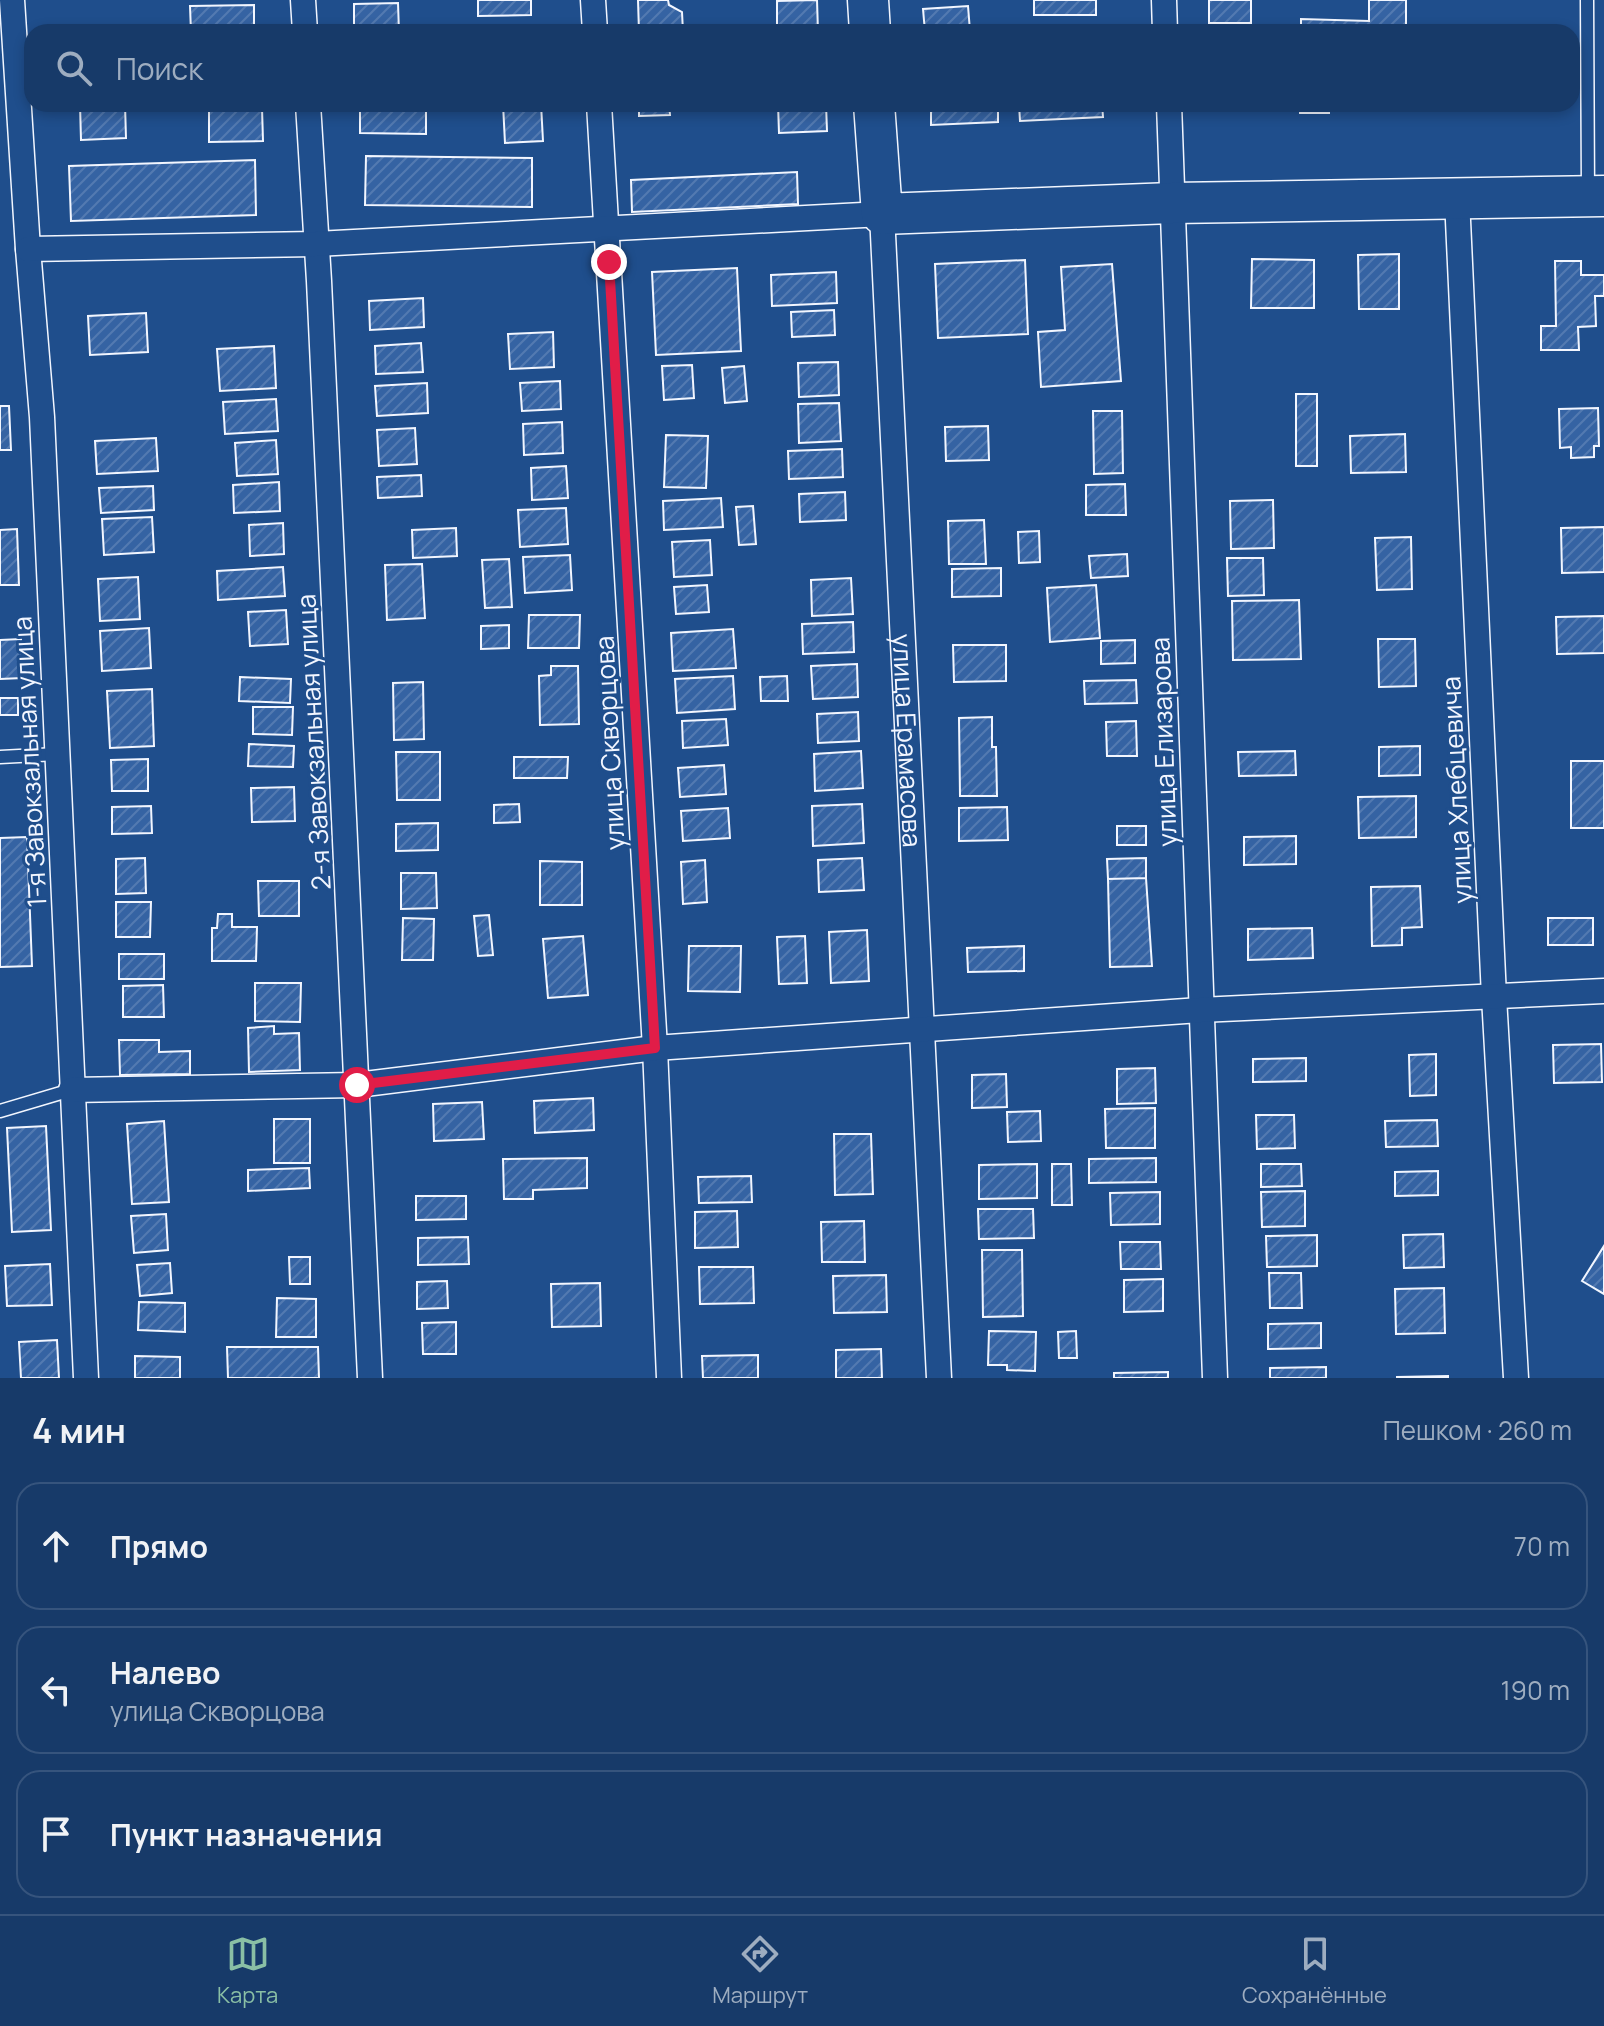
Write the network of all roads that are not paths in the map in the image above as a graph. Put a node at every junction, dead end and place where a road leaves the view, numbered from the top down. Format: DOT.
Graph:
graph roads {
  1 [pos="12,0"];
  2 [pos="303,0"];
  3 [pos="593,0"];
  4 [pos="868,0"];
  5 [pos="1164,0"];
  6 [pos="1587,0"];
  7 [pos="304,24"];
  8 [pos="594,24"];
  9 [pos="870,24"];
  10 [pos="1165,24"];
  11 [pos="308,112"];
  12 [pos="600,112"];
  13 [pos="875,112"];
  14 [pos="1169,112"];
  15 [pos="1596,196"];
  16 [pos="1457,199"];
  17 [pos="1172,203"];
  18 [pos="882,214"];
  19 [pos="607,229"];
  20 [pos="316,244"];
  21 [pos="28,249"];
  22 [pos="57,754"];
  23 [pos="0,757"];
  24 [pos="1604,991"];
  25 [pos="1494,997"];
  26 [pos="1200,1010"];
  27 [pos="921,1030"];
  28 [pos="655,1048"];
  29 [pos="357,1085"];
  30 [pos="71,1090"];
  31 [pos="0,1111"];
  32 [pos="86,1378"];
  33 [pos="370,1378"];
  34 [pos="669,1378"];
  35 [pos="939,1378"];
  36 [pos="1215,1378"];
  37 [pos="1516,1378"];
  1 -- 21 [label="street, 1-я Завокзальная улица"];
  2 -- 7 [label="street"];
  3 -- 8 [label="street"];
  4 -- 9 [label="main road"];
  5 -- 10 [label="street"];
  6 -- 15 [label="lane"];
  11 -- 20 [label="street, 2-я Завокзальная улица"];
  12 -- 19 [label="street, улица Скворцова"];
  13 -- 18 [label="main road, улица Ерамасова"];
  14 -- 17 [label="street, улица Елизарова"];
  15 -- 16 [label="main road"];
  16 -- 17 [label="main road"];
  16 -- 25 [label="street, улица Хлебцевича"];
  17 -- 18 [label="main road"];
  17 -- 26 [label="street, улица Елизарова"];
  18 -- 19 [label="street"];
  18 -- 27 [label="street, улица Ерамасова"];
  19 -- 20 [label="street"];
  19 -- 28 [label="street, улица Скворцова"];
  20 -- 21 [label="street"];
  20 -- 29 [label="street, 2-я Завокзальная улица"];
  21 -- 22 [label="street, 1-я Завокзальная улица"];
  22 -- 23 [label="lane"];
  22 -- 30 [label="street, 1-я Завокзальная улица"];
  24 -- 25 [label="street"];
  25 -- 26 [label="street"];
  25 -- 37 [label="street, улица Хлебцевича"];
  26 -- 27 [label="street"];
  26 -- 36 [label="street, улица Елизарова"];
  27 -- 28 [label="street"];
  27 -- 35 [label="street, улица Ерамасова"];
  28 -- 29 [label="street"];
  28 -- 34 [label="street, улица Скворцова"];
  29 -- 30 [label="street"];
  29 -- 33 [label="street, 2-я Завокзальная улица"];
  30 -- 31 [label="lane"];
  30 -- 32 [label="street, 1-я Завокзальная улица"];
}
